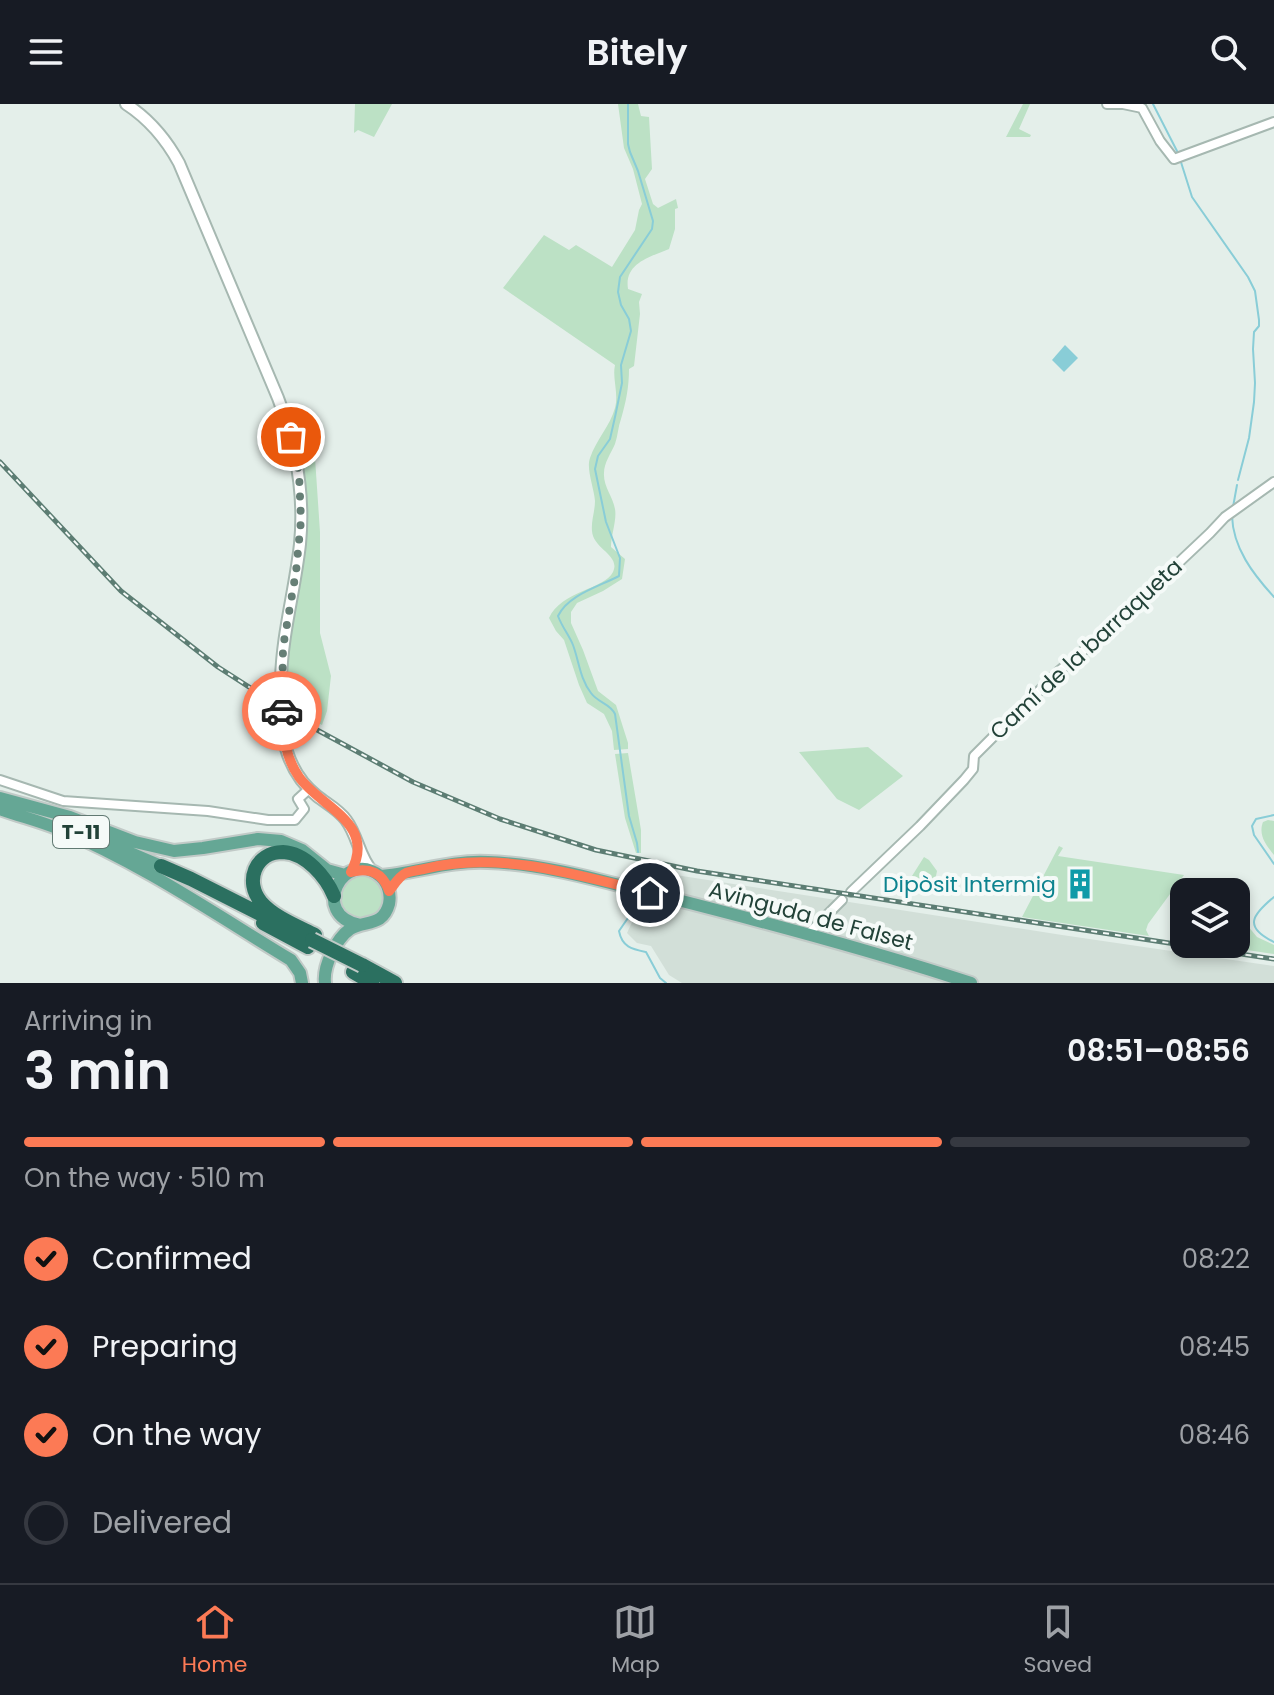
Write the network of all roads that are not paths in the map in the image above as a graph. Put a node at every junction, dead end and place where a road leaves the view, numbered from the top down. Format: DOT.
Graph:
graph roads {
  1 [pos="126,104"];
  2 [pos="1107,104"];
  3 [pos="1274,122"];
  4 [pos="1274,482"];
  5 [pos="0,780"];
  6 [pos="309,789"];
  7 [pos="0,800"];
  8 [pos="0,809"];
  9 [pos="355,836"];
  10 [pos="161,866"];
  11 [pos="348,873"];
  12 [pos="376,874"];
  13 [pos="403,874"];
  14 [pos="389,891"];
  15 [pos="851,892"];
  16 [pos="334,896"];
  17 [pos="842,900"];
  18 [pos="340,914"];
  19 [pos="360,925"];
  20 [pos="808,934"];
  21 [pos="311,941"];
  22 [pos="322,977"];
  23 [pos="302,981"];
  24 [pos="384,981"];
  25 [pos="971,983"];
  1 -- 6 [label="street, bridge"];
  2 -- 3 [label="street"];
  4 -- 15 [label="street, Camí de la barraqueta"];
  5 -- 6 [label="street"];
  6 -- 9 [label="street"];
  7 -- 10 [label="main road, T-11"];
  7 -- 11 [label="main road"];
  8 -- 23 [label="main road"];
  9 -- 11 [label="street"];
  9 -- 12 [label="street"];
  10 -- 21 [label="highway, T-11"];
  11 -- 12 [label="main road"];
  11 -- 16 [label="main road"];
  12 -- 13 [label="main road, Avinguda de Falset"];
  12 -- 14 [label="main road"];
  13 -- 14 [label="main road"];
  13 -- 20 [label="main road, Avinguda de Falset"];
  14 -- 19 [label="main road"];
  16 -- 18 [label="main road"];
  16 -- 21 [label="highway"];
  17 -- 20 [label="street"];
  18 -- 19 [label="main road"];
  18 -- 22 [label="main road"];
  19 -- 22 [label="main road"];
  20 -- 25 [label="main road, Avinguda de Falset"];
  21 -- 24 [label="highway, T-11"];
  22 -- 23 [label="main road"];
}
